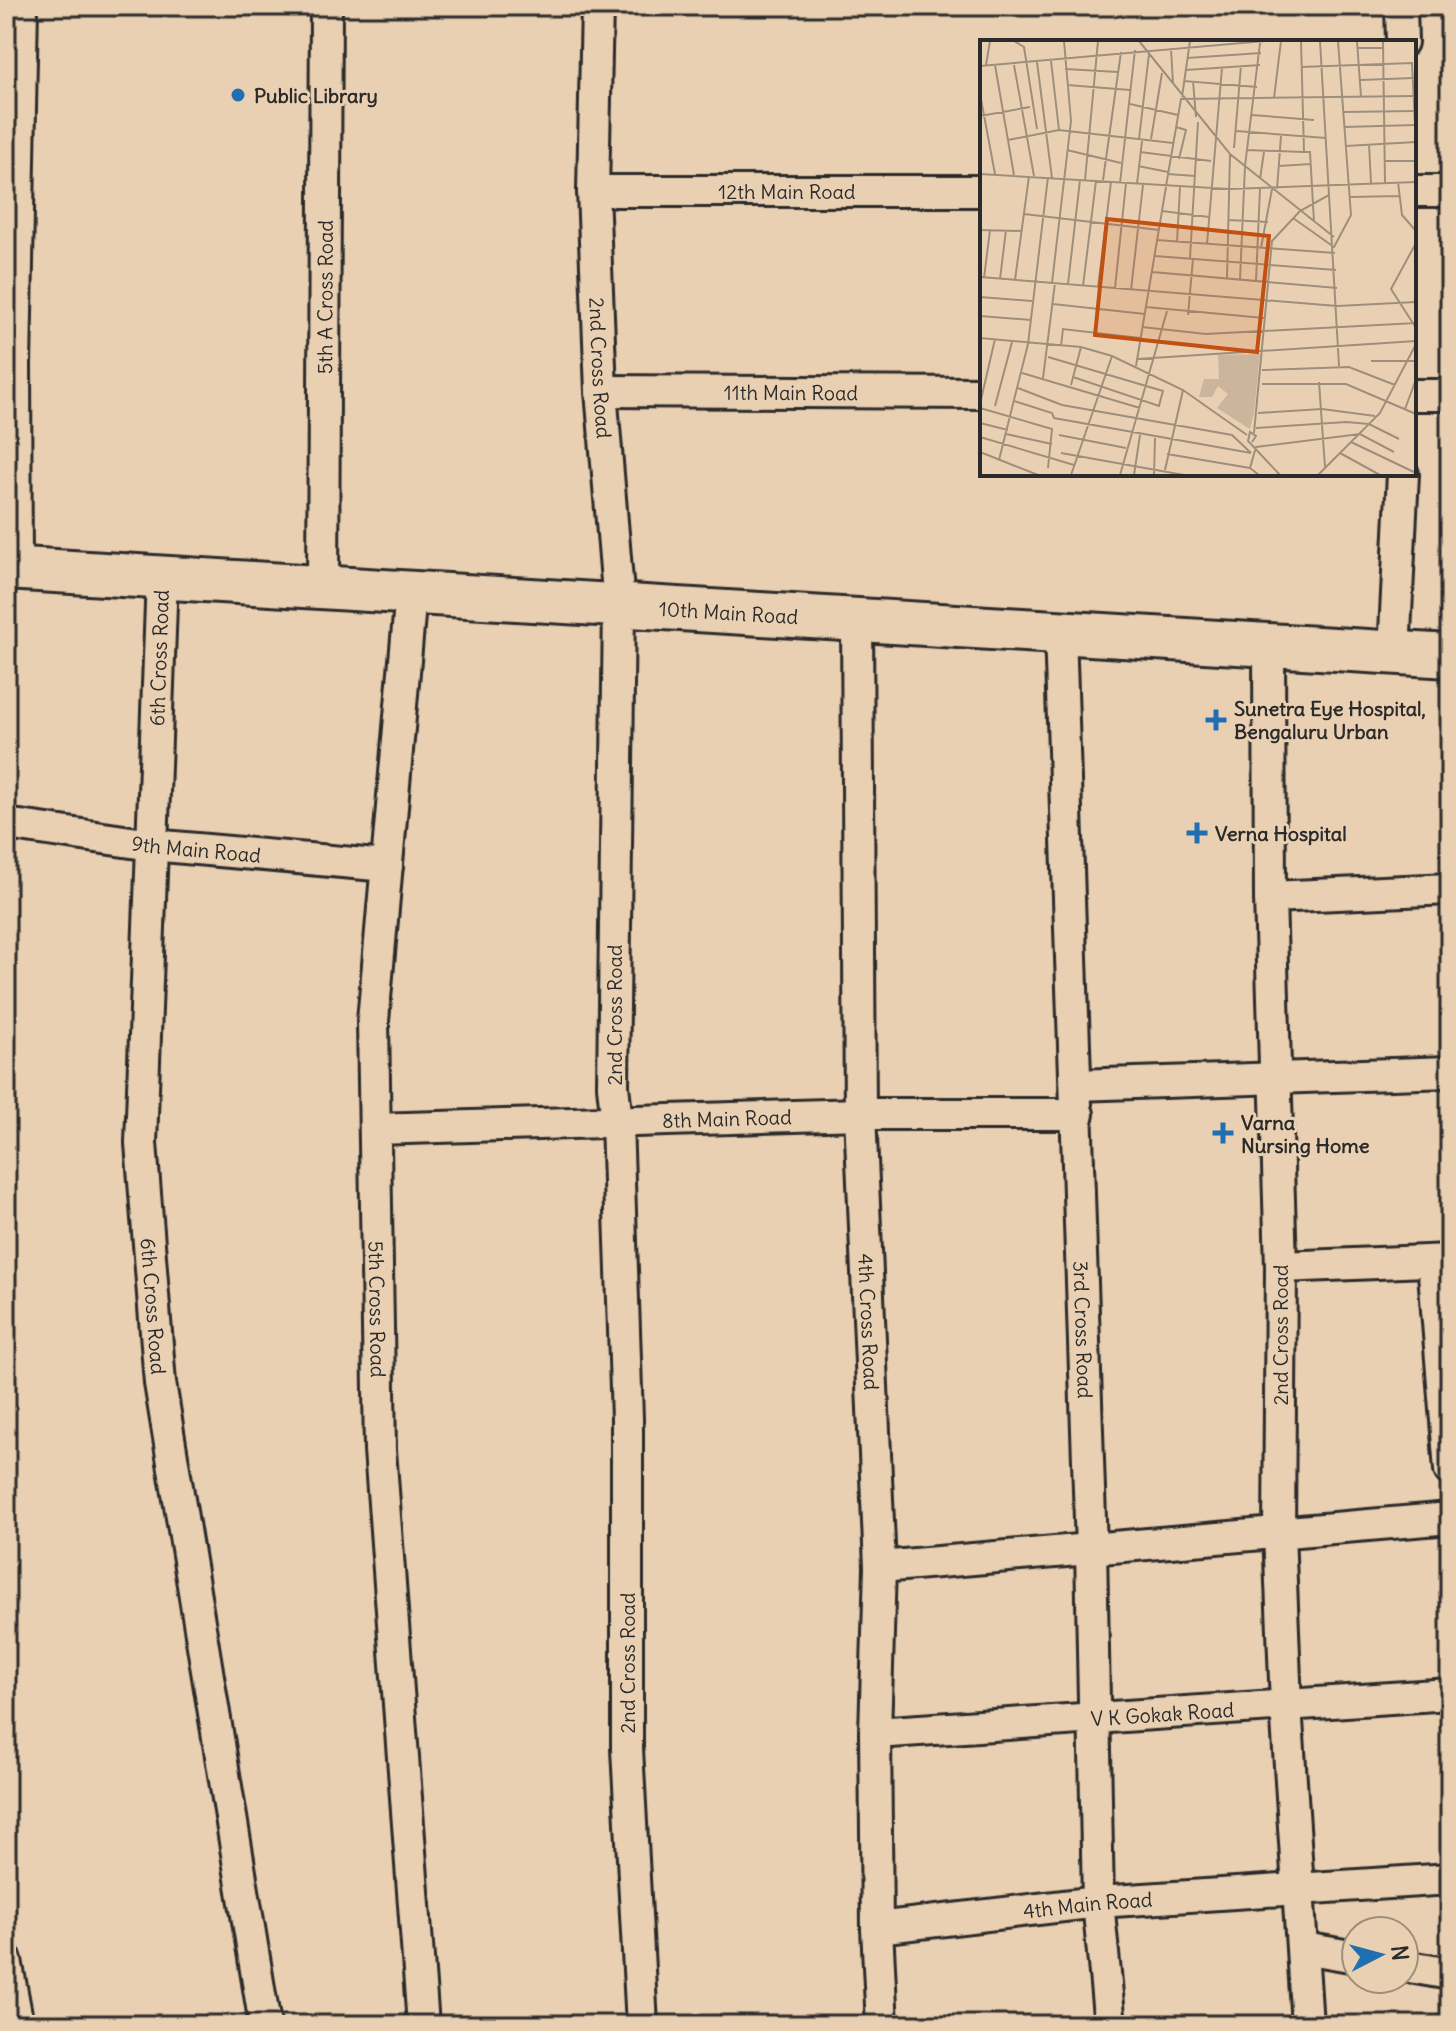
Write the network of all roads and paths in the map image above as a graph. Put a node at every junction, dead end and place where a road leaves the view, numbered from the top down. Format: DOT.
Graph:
graph roads {
  1 [pos="22,6"];
  2 [pos="326,6"];
  3 [pos="597,6"];
  4 [pos="1401,6"];
  5 [pos="1402,40"];
  6 [pos="593,191"];
  7 [pos="980,191"];
  8 [pos="1416,191"];
  9 [pos="1450,191"];
  10 [pos="11,365"];
  11 [pos="601,391"];
  12 [pos="980,393"];
  13 [pos="1416,395"];
  14 [pos="1450,395"];
  15 [pos="1403,476"];
  16 [pos="11,568"];
  17 [pos="162,577"];
  18 [pos="323,587"];
  19 [pos="411,593"];
  20 [pos="619,605"];
  21 [pos="857,620"];
  22 [pos="1060,632"];
  23 [pos="1269,645"];
  24 [pos="1394,653"];
  25 [pos="1450,656"];
  26 [pos="6,824"];
  27 [pos="152,845"];
  28 [pos="387,866"];
  29 [pos="1450,889"];
  30 [pos="1270,897"];
  31 [pos="1450,1072"];
  32 [pos="1275,1080"];
  33 [pos="1077,1099"];
  34 [pos="860,1114"];
  35 [pos="617,1122"];
  36 [pos="375,1129"];
  37 [pos="1442,1261"];
  38 [pos="1281,1267"];
  39 [pos="1450,1470"];
  40 [pos="1450,1518"];
  41 [pos="1279,1533"];
  42 [pos="1091,1549"];
  43 [pos="880,1567"];
  44 [pos="1450,1694"];
  45 [pos="1286,1705"];
  46 [pos="1095,1718"];
  47 [pos="875,1733"];
  48 [pos="1450,1879"];
  49 [pos="1298,1888"];
  50 [pos="1098,1902"];
  51 [pos="877,1928"];
  52 [pos="1304,1948"];
  53 [pos="1340,1954"];
  54 [pos="6,1960"];
  55 [pos="1420,1969"];
  56 [pos="1450,1974"];
  57 [pos="18,2025"];
  58 [pos="265,2025"];
  59 [pos="423,2025"];
  60 [pos="642,2025"];
  61 [pos="882,2025"];
  62 [pos="1110,2025"];
  63 [pos="1307,2025"];
  1 -- 10 [label="street"];
  2 -- 18 [label="street, 5th A Cross Road"];
  3 -- 6 [label="street, 2nd Cross Road"];
  4 -- 5 [label="street"];
  6 -- 7 [label="street, 12th Main Road"];
  6 -- 11 [label="street, 2nd Cross Road"];
  8 -- 9 [label="street"];
  10 -- 16 [label="street"];
  11 -- 12 [label="street, 11th Main Road"];
  11 -- 20 [label="street, 2nd Cross Road"];
  13 -- 14 [label="street"];
  15 -- 24 [label="street"];
  16 -- 17 [label="street, 10th Main Road"];
  17 -- 18 [label="street, 10th Main Road"];
  17 -- 27 [label="street, 6th Cross Road"];
  18 -- 19 [label="street, 10th Main Road"];
  19 -- 20 [label="street, 10th Main Road"];
  19 -- 28 [label="street, 5th Cross Road"];
  20 -- 21 [label="street, 10th Main Road"];
  20 -- 35 [label="street, 2nd Cross Road"];
  21 -- 22 [label="street, 10th Main Road"];
  21 -- 34 [label="street, 4th Cross Road"];
  22 -- 23 [label="street, 10th Main Road"];
  22 -- 33 [label="street, 3rd Cross Road"];
  23 -- 24 [label="street, 10th Main Road"];
  23 -- 30 [label="street, 2nd Cross Road"];
  24 -- 25 [label="street, 10th Main Road"];
  26 -- 27 [label="street, 9th Main Road"];
  27 -- 28 [label="street, 9th Main Road"];
  27 -- 58 [label="street, 6th Cross Road"];
  28 -- 36 [label="street, 5th Cross Road"];
  29 -- 30 [label="street"];
  30 -- 32 [label="street, 2nd Cross Road"];
  31 -- 32 [label="street, 8th Main Road"];
  32 -- 33 [label="street, 8th Main Road"];
  32 -- 38 [label="street, 2nd Cross Road"];
  33 -- 34 [label="street, 8th Main Road"];
  33 -- 42 [label="street, 3rd Cross Road"];
  34 -- 35 [label="street, 8th Main Road"];
  34 -- 43 [label="street, 4th Cross Road"];
  35 -- 36 [label="street, 8th Main Road"];
  35 -- 60 [label="street, 2nd Cross Road"];
  36 -- 59 [label="street, 5th Cross Road"];
  37 -- 38 [label="street"];
  37 -- 39 [label="street"];
  38 -- 41 [label="street, 2nd Cross Road"];
  40 -- 41 [label="street"];
  41 -- 42 [label="street"];
  41 -- 45 [label="street, 2nd Cross Road"];
  42 -- 43 [label="street"];
  42 -- 46 [label="street, 3rd Cross Road"];
  43 -- 47 [label="street, 4th Cross Road"];
  44 -- 45 [label="street, V K Gokak Road"];
  45 -- 46 [label="street, V K Gokak Road"];
  45 -- 49 [label="street, 2nd Cross Road"];
  46 -- 47 [label="street, V K Gokak Road"];
  46 -- 50 [label="street, 3rd Cross Road"];
  47 -- 51 [label="street, 4th Cross Road"];
  48 -- 49 [label="street, 4th Main Road"];
  49 -- 50 [label="street, 4th Main Road"];
  49 -- 52 [label="street, 2nd Cross Road"];
  50 -- 51 [label="street, 4th Main Road"];
  50 -- 62 [label="street, 3rd Cross Road"];
  51 -- 61 [label="street, 4th Cross Road"];
  52 -- 53 [label="street"];
  52 -- 63 [label="street, 2nd Cross Road"];
  54 -- 57 [label="street"];
  55 -- 56 [label="street"];
}
